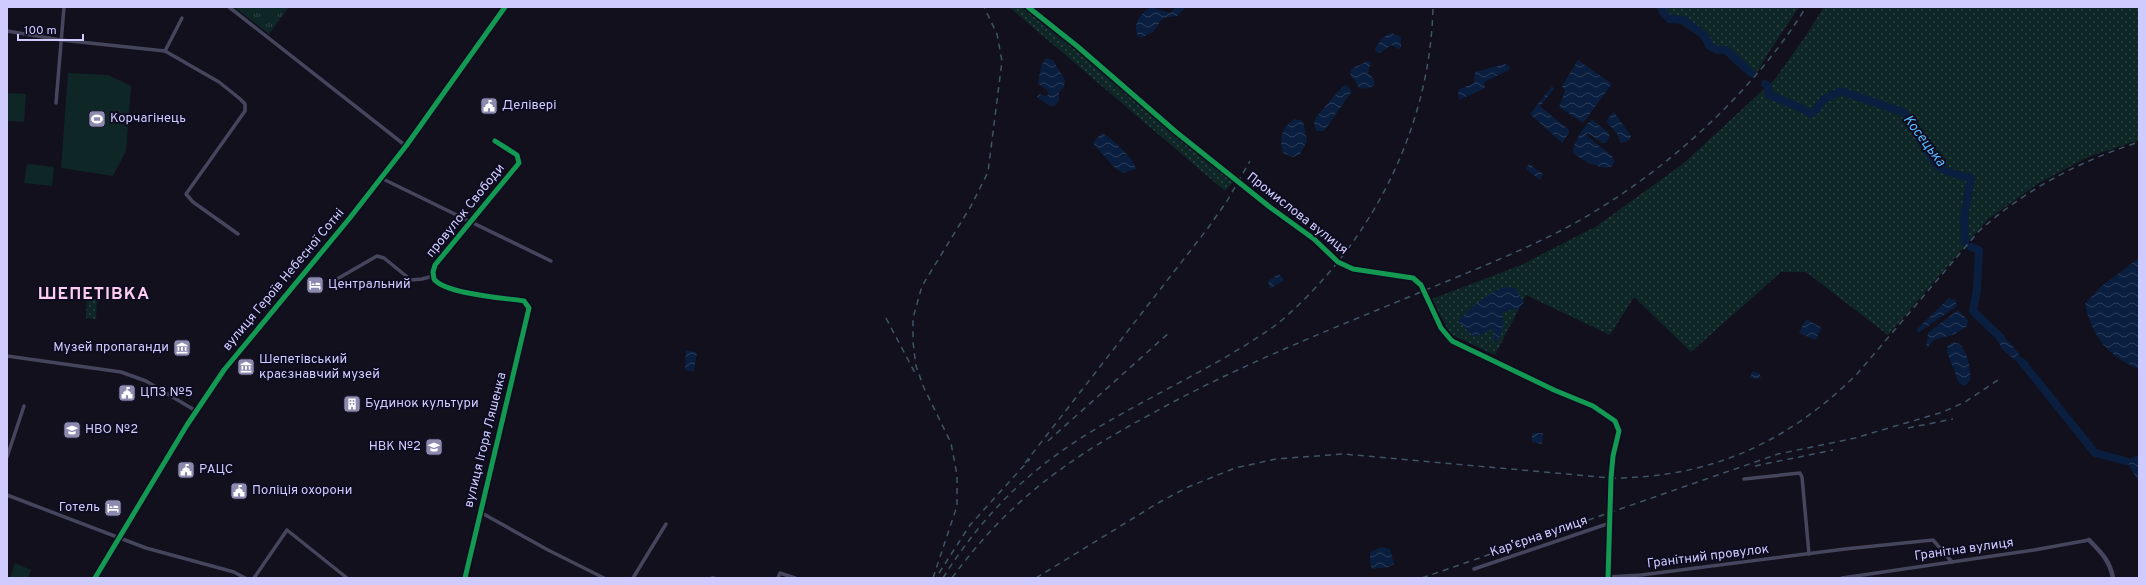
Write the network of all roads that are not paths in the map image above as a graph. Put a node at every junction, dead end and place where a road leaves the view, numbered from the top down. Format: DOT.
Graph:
graph roads {
  1 [pos="64,7"];
  2 [pos="229,7"];
  3 [pos="505,7"];
  4 [pos="1028,7"];
  5 [pos="182,18"];
  6 [pos="7,31"];
  7 [pos="61,40"];
  8 [pos="165,51"];
  9 [pos="56,103"];
  10 [pos="495,141"];
  11 [pos="406,146"];
  12 [pos="381,178"];
  13 [pos="470,222"];
  14 [pos="238,234"];
  15 [pos="551,261"];
  16 [pos="433,276"];
  17 [pos="337,279"];
  18 [pos="529,308"];
  19 [pos="7,356"];
  20 [pos="24,406"];
  21 [pos="196,411"];
  22 [pos="7,458"];
  23 [pos="1744,479"];
  24 [pos="7,494"];
  25 [pos="480,512"];
  26 [pos="1610,523"];
  27 [pos="666,524"];
  28 [pos="118,537"];
  29 [pos="2089,540"];
  30 [pos="1809,554"];
  31 [pos="1952,562"];
  32 [pos="1474,569"];
  33 [pos="95,578"];
  34 [pos="245,578"];
  35 [pos="254,578"];
  36 [pos="346,578"];
  37 [pos="465,578"];
  38 [pos="604,578"];
  39 [pos="633,578"];
  40 [pos="778,578"];
  41 [pos="795,578"];
  42 [pos="1608,578"];
  43 [pos="1842,578"];
  44 [pos="2113,578"];
  1 -- 7 [label="street"];
  2 -- 11 [label="street"];
  3 -- 11 [label="street, вулиця Героїв Небесної Сотні"];
  4 -- 26 [label="street, Промислова вулиця"];
  5 -- 8 [label="street"];
  6 -- 7 [label="street"];
  7 -- 8 [label="street"];
  7 -- 9 [label="street"];
  8 -- 14 [label="street"];
  10 -- 13 [label="street, провулок Свободи"];
  11 -- 12 [label="street, вулиця Героїв Небесної Сотні"];
  12 -- 13 [label="street"];
  12 -- 21 [label="street, вулиця Героїв Небесної Сотні"];
  13 -- 15 [label="street"];
  13 -- 16 [label="street, провулок Свободи"];
  16 -- 17 [label="street"];
  16 -- 18 [label="street, провулок Свободи"];
  18 -- 25 [label="street, вулиця Ігоря Ляшенка"];
  19 -- 21 [label="street"];
  20 -- 22 [label="street"];
  21 -- 28 [label="street, вулиця Героїв Небесної Сотні"];
  23 -- 30 [label="street"];
  24 -- 28 [label="street"];
  25 -- 37 [label="street, вулиця Ігоря Ляшенка"];
  25 -- 38 [label="street"];
  26 -- 32 [label="street, Карʼєрна вулиця"];
  26 -- 42 [label="street, Промислова вулиця"];
  27 -- 39 [label="street"];
  28 -- 33 [label="street, вулиця Героїв Небесної Сотні"];
  28 -- 34 [label="street"];
  29 -- 31 [label="street, Гранітна вулиця"];
  29 -- 44 [label="street"];
  30 -- 31 [label="street, Гранітний провулок"];
  30 -- 42 [label="street, Гранітний провулок"];
  31 -- 43 [label="street, Гранітна вулиця"];
  35 -- 36 [label="street"];
  40 -- 41 [label="street"];
}
